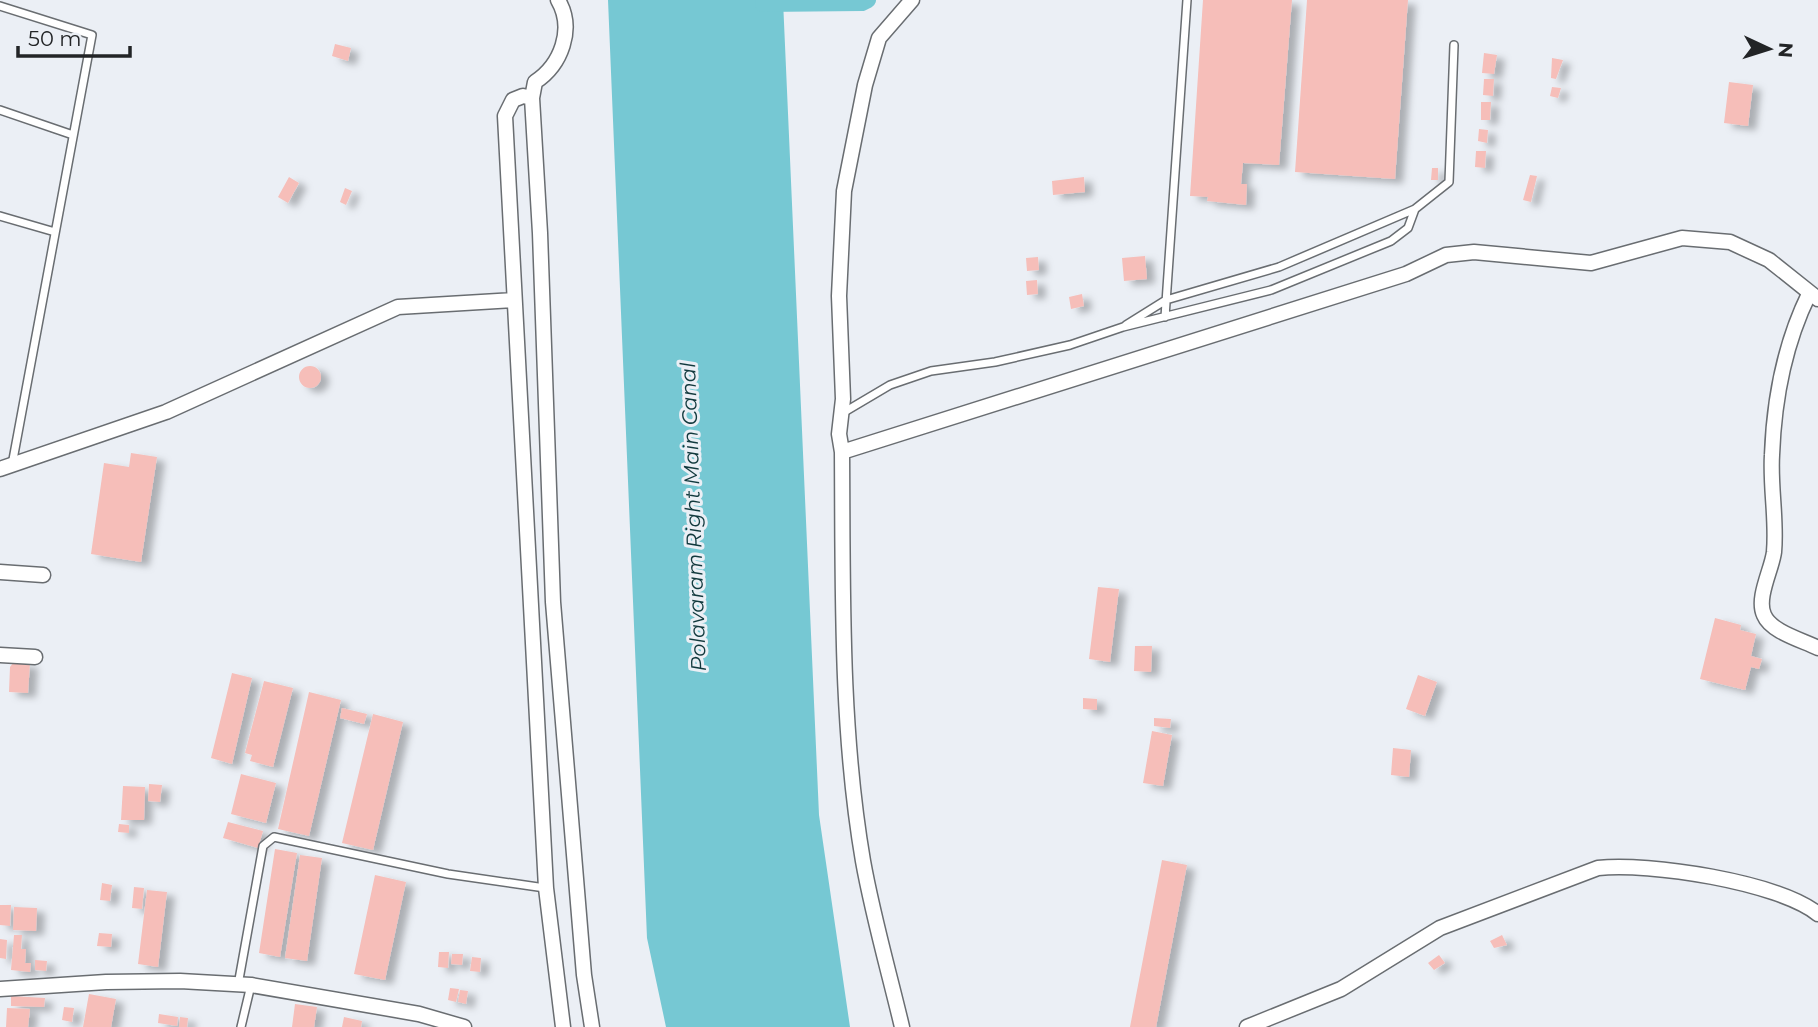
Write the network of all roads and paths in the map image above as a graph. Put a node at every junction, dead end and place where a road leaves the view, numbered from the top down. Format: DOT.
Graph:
graph roads {
  1 [pos="558,0"];
  2 [pos="912,0"];
  3 [pos="1188,0"];
  4 [pos="0,6"];
  5 [pos="1454,45"];
  6 [pos="532,98"];
  7 [pos="0,110"];
  8 [pos="73,135"];
  9 [pos="1415,209"];
  10 [pos="0,216"];
  11 [pos="55,232"];
  12 [pos="1813,296"];
  13 [pos="513,300"];
  14 [pos="1166,300"];
  15 [pos="1166,317"];
  16 [pos="1123,327"];
  17 [pos="841,414"];
  18 [pos="842,452"];
  19 [pos="6,467"];
  20 [pos="0,572"];
  21 [pos="43,575"];
  22 [pos="1818,648"];
  23 [pos="0,655"];
  24 [pos="35,657"];
  25 [pos="546,888"];
  26 [pos="1818,914"];
  27 [pos="244,986"];
  28 [pos="0,989"];
  29 [pos="241,1027"];
  30 [pos="464,1027"];
  31 [pos="563,1027"];
  32 [pos="592,1027"];
  33 [pos="902,1027"];
  34 [pos="1247,1027"];
  1 -- 6 [label="street"];
  2 -- 17 [label="street"];
  3 -- 14 [label="lane"];
  4 -- 8 [label="lane"];
  5 -- 9 [label="lane"];
  6 -- 13 [label="street"];
  6 -- 32 [label="street"];
  7 -- 8 [label="lane"];
  8 -- 11 [label="lane"];
  9 -- 14 [label="lane"];
  9 -- 15 [label="lane"];
  10 -- 11 [label="lane"];
  11 -- 19 [label="lane"];
  12 -- 18 [label="street"];
  12 -- 22 [label="street"];
  13 -- 19 [label="street"];
  13 -- 25 [label="street"];
  14 -- 15 [label="lane"];
  14 -- 16 [label="lane"];
  15 -- 16 [label="lane"];
  16 -- 17 [label="lane"];
  17 -- 18 [label="street"];
  18 -- 33 [label="street"];
  20 -- 21 [label="street"];
  23 -- 24 [label="street"];
  25 -- 27 [label="lane"];
  25 -- 31 [label="street"];
  26 -- 34 [label="street"];
  27 -- 28 [label="street"];
  27 -- 29 [label="lane"];
  27 -- 30 [label="street"];
}
